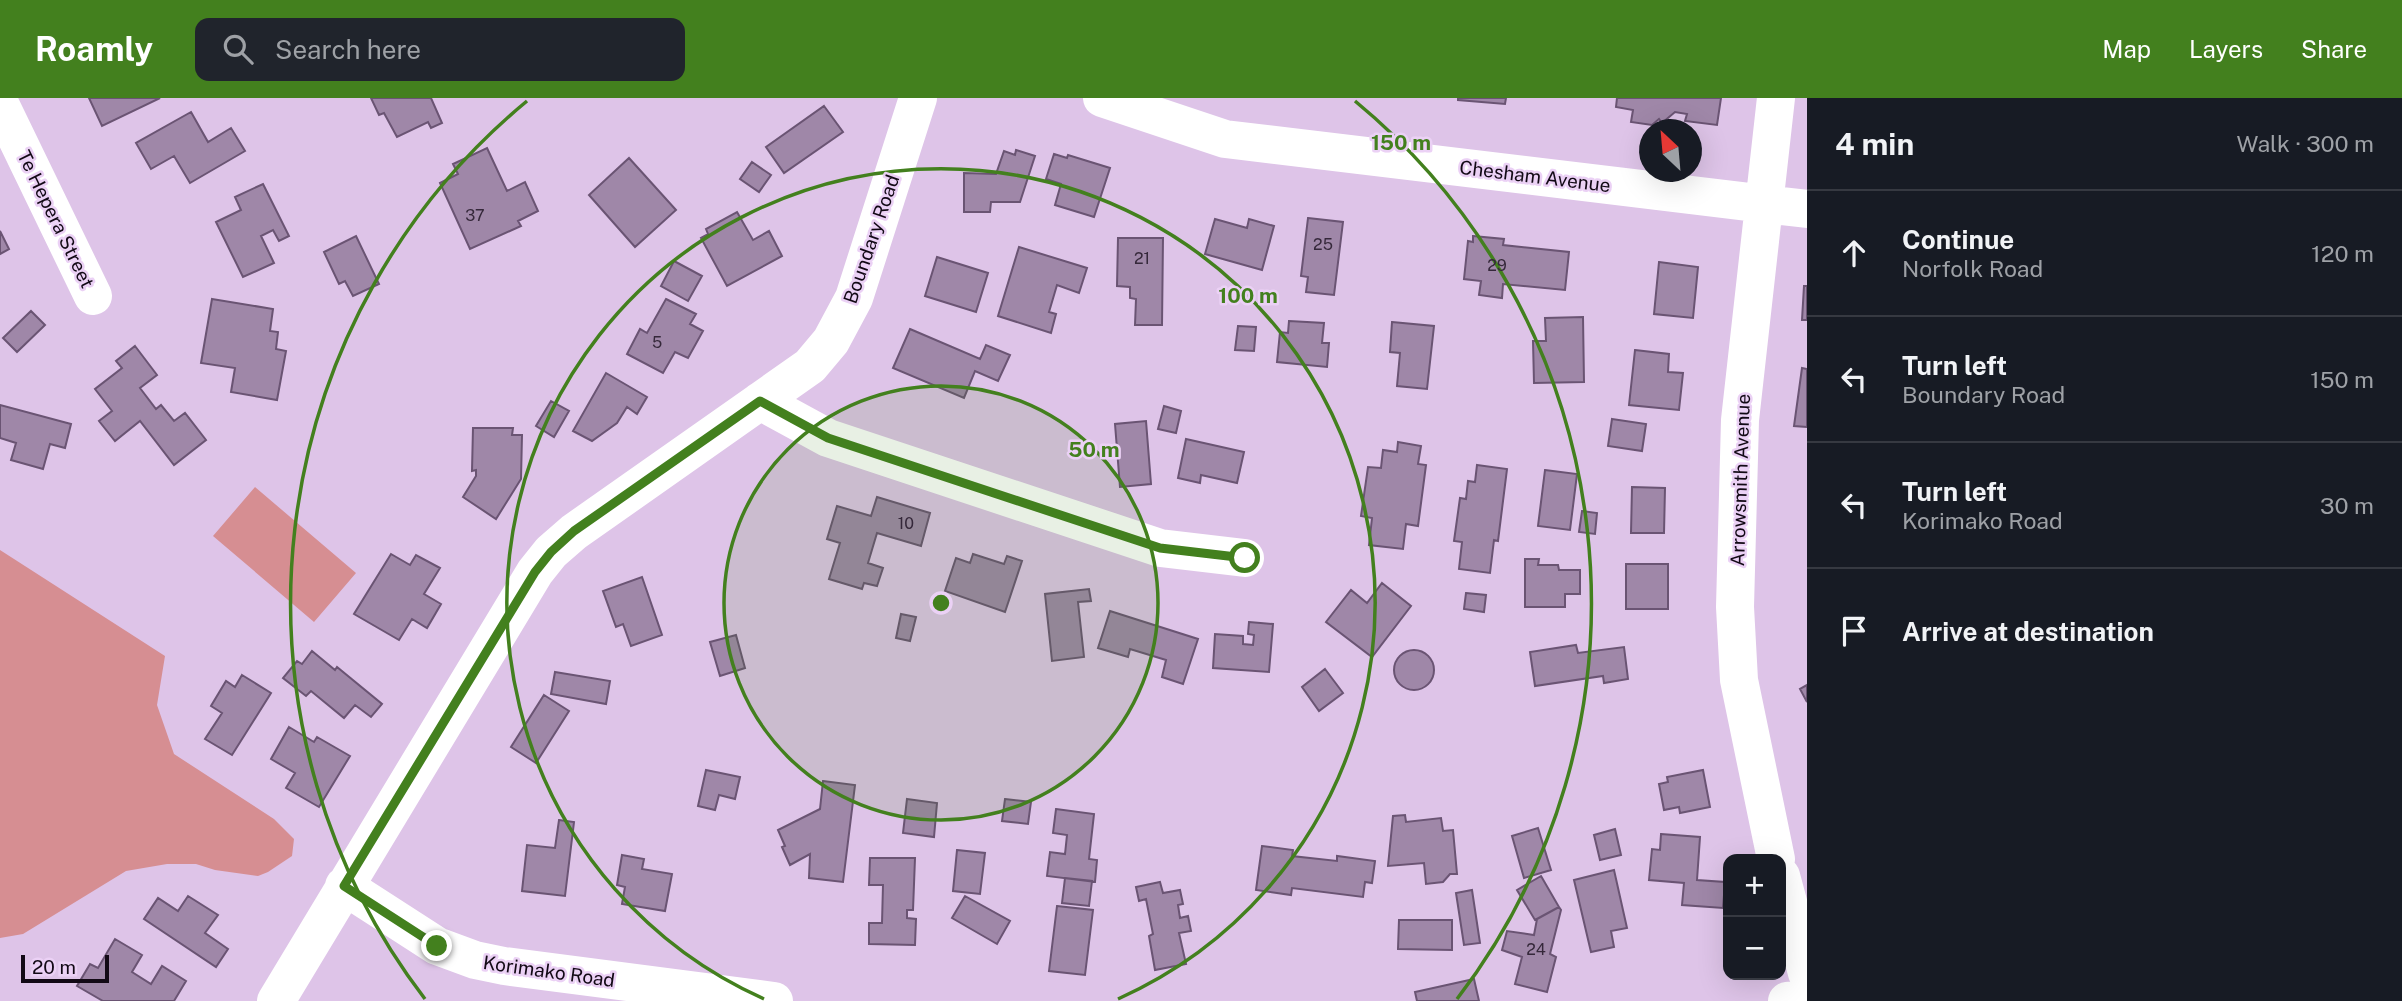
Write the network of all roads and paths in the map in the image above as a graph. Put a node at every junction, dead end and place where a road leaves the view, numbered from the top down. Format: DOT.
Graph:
graph roads {
  1 [pos="918,98"];
  2 [pos="1102,98"];
  3 [pos="1776,98"];
  4 [pos="0,104"];
  5 [pos="1764,202"];
  6 [pos="1807,209"];
  7 [pos="93,296"];
  8 [pos="760,401"];
  9 [pos="1245,558"];
  10 [pos="1807,853"];
  11 [pos="1776,854"];
  12 [pos="1786,857"];
  13 [pos="344,886"];
  14 [pos="1786,895"];
  15 [pos="1807,973"];
  16 [pos="1807,999"];
  17 [pos="276,1001"];
  18 [pos="774,1001"];
  19 [pos="1787,1001"];
  1 -- 8 [label="street, Boundary Road"];
  2 -- 5 [label="street, Chesham Avenue"];
  3 -- 5 [label="street, Arrowsmith Avenue"];
  4 -- 7 [label="street, Te Hepera Street"];
  5 -- 6 [label="street, Chesham Avenue"];
  5 -- 11 [label="street, Arrowsmith Avenue"];
  8 -- 9 [label="street"];
  8 -- 13 [label="street, Boundary Road"];
  10 -- 12 [label="street"];
  13 -- 17 [label="street, Boundary Road"];
  13 -- 18 [label="street, Korimako Road"];
  14 -- 15 [label="street"];
  16 -- 19 [label="street"];
}
